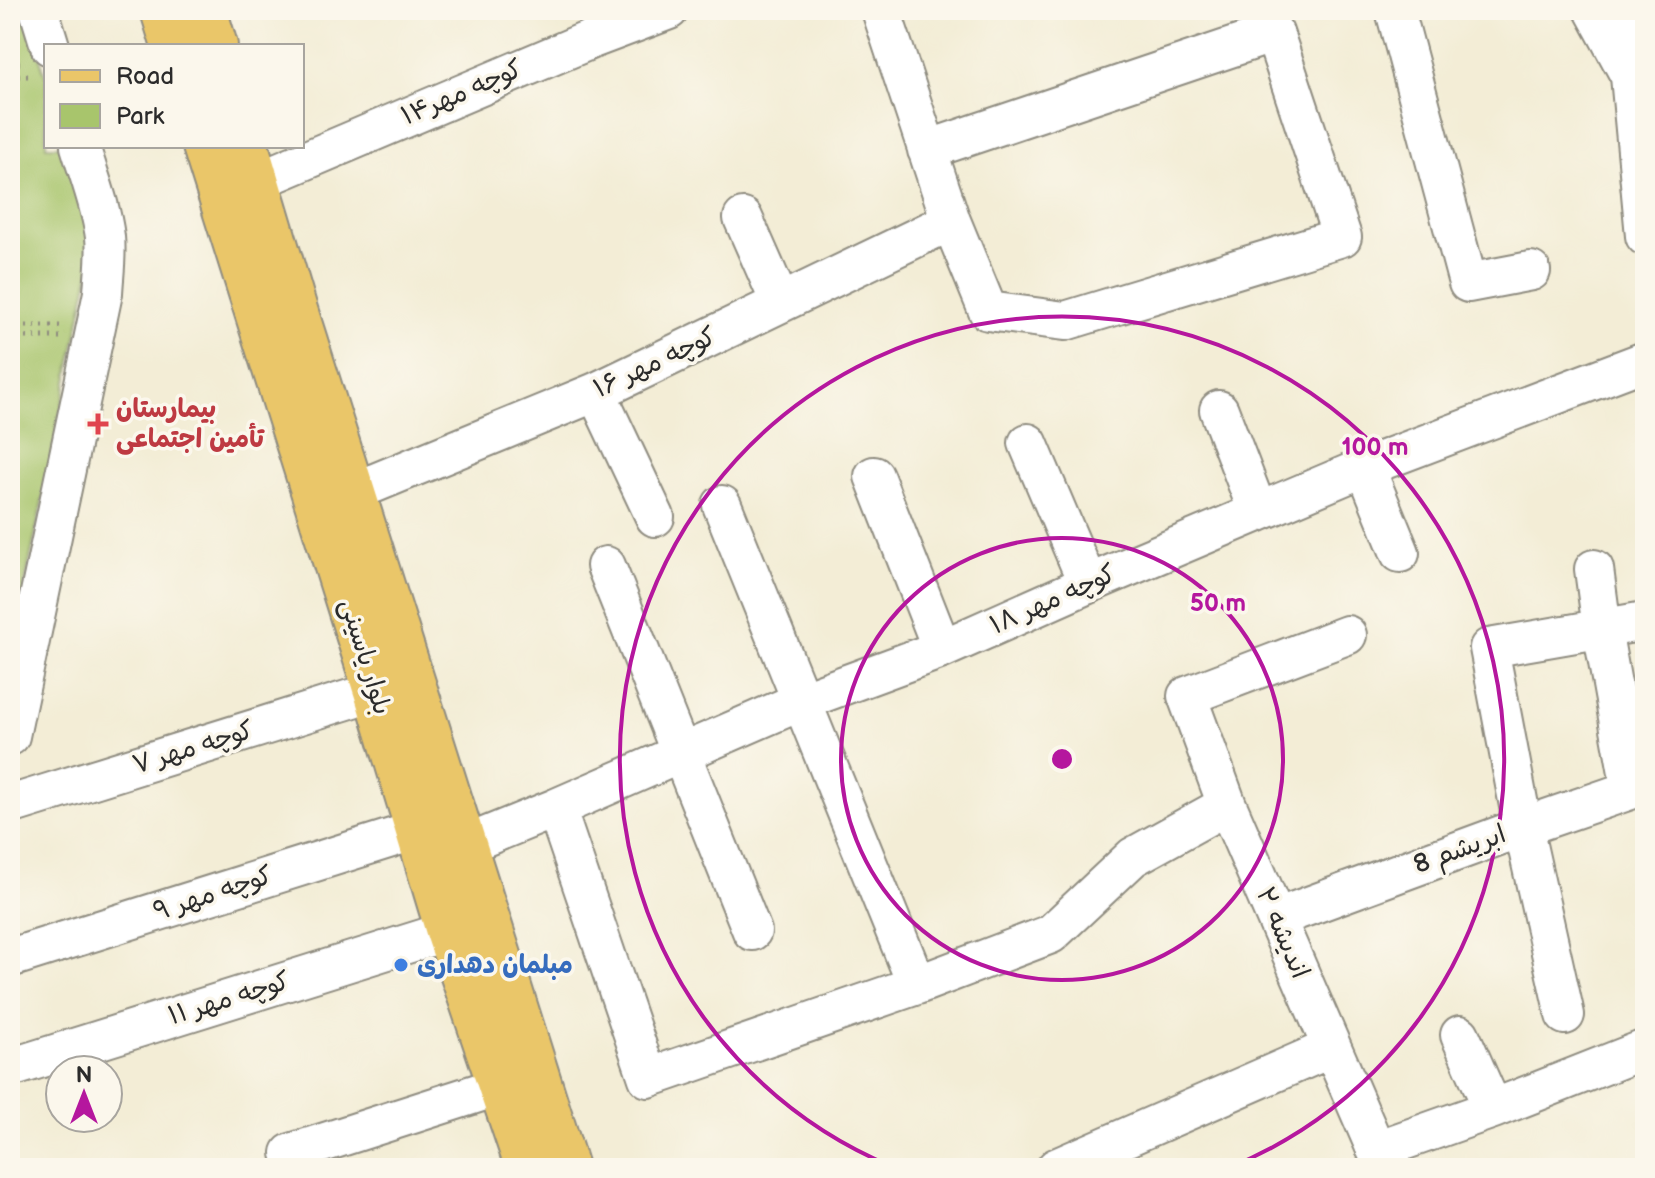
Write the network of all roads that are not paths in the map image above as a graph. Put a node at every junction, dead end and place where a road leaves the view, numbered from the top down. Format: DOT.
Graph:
graph roads {
  1 [pos="39,10"];
  2 [pos="163,10"];
  3 [pos="204,10"];
  4 [pos="669,10"];
  5 [pos="881,10"];
  6 [pos="1395,10"];
  7 [pos="1594,10"];
  8 [pos="1635,10"];
  9 [pos="49,44"];
  10 [pos="173,44"];
  11 [pos="214,44"];
  12 [pos="1630,76"];
  13 [pos="304,144"];
  14 [pos="81,148"];
  15 [pos="206,148"];
  16 [pos="293,148"];
  17 [pos="927,150"];
  18 [pos="252,163"];
  19 [pos="743,218"];
  20 [pos="951,221"];
  21 [pos="1645,236"];
  22 [pos="1531,271"];
  23 [pos="780,302"];
  24 [pos="277,317"];
  25 [pos="1645,361"];
  26 [pos="596,392"];
  27 [pos="1219,410"];
  28 [pos="1028,443"];
  29 [pos="1365,467"];
  30 [pos="874,476"];
  31 [pos="353,492"];
  32 [pos="722,505"];
  33 [pos="1258,512"];
  34 [pos="655,517"];
  35 [pos="1400,553"];
  36 [pos="606,566"];
  37 [pos="1594,569"];
  38 [pos="1088,584"];
  39 [pos="1645,621"];
  40 [pos="1602,629"];
  41 [pos="1347,635"];
  42 [pos="942,649"];
  43 [pos="376,691"];
  44 [pos="801,701"];
  45 [pos="10,736"];
  46 [pos="681,754"];
  47 [pos="1638,787"];
  48 [pos="10,805"];
  49 [pos="1227,805"];
  50 [pos="556,808"];
  51 [pos="1523,827"];
  52 [pos="417,830"];
  53 [pos="465,845"];
  54 [pos="1276,918"];
  55 [pos="448,931"];
  56 [pos="752,931"];
  57 [pos="10,958"];
  58 [pos="917,985"];
  59 [pos="1565,1015"];
  60 [pos="1460,1035"];
  61 [pos="1331,1048"];
  62 [pos="1645,1049"];
  63 [pos="10,1068"];
  64 [pos="500,1086"];
  65 [pos="1493,1109"];
  66 [pos="291,1153"];
  67 [pos="1380,1159"];
  68 [pos="528,1168"];
  69 [pos="566,1168"];
  70 [pos="1056,1168"];
  1 -- 9 [label="street"];
  2 -- 10 [label="main road"];
  3 -- 11 [label="main road"];
  4 -- 13 [label="street, کوچه مهر۱۴"];
  5 -- 17 [label="street"];
  6 -- 22 [label="street"];
  7 -- 12 [label="street"];
  8 -- 12 [label="street"];
  12 -- 21 [label="street"];
  14 -- 45 [label="street"];
  15 -- 24 [label="main road, بلوار یاسینی"];
  16 -- 18 [label="street, کوچه مهر۱۴"];
  17 -- 20 [label="street"];
  17 -- 20 [label="street"];
  18 -- 24 [label="main road, بلوار یاسینی"];
  19 -- 23 [label="street"];
  20 -- 23 [label="street, کوچه مهر ۱۶"];
  23 -- 26 [label="street, کوچه مهر ۱۶"];
  24 -- 31 [label="main road, بلوار یاسینی"];
  24 -- 43 [label="main road, بلوار یاسینی"];
  25 -- 29 [label="street, کوچه مهر ۱۸"];
  26 -- 31 [label="street, کوچه مهر ۱۶"];
  26 -- 34 [label="street"];
  27 -- 33 [label="street"];
  28 -- 38 [label="street"];
  29 -- 33 [label="street, کوچه مهر ۱۸"];
  29 -- 35 [label="street"];
  30 -- 42 [label="street"];
  31 -- 53 [label="main road, بلوار یاسینی"];
  32 -- 44 [label="street"];
  33 -- 38 [label="street, کوچه مهر ۱۸"];
  36 -- 46 [label="street"];
  37 -- 40 [label="street"];
  38 -- 42 [label="street, کوچه مهر ۱۸"];
  39 -- 40 [label="street"];
  40 -- 47 [label="street"];
  40 -- 51 [label="street"];
  41 -- 49 [label="street, اندیشه ۲"];
  42 -- 44 [label="street, کوچه مهر ۱۸"];
  43 -- 48 [label="street, کوچه مهر ۷"];
  43 -- 52 [label="main road, بلوار یاسینی"];
  44 -- 46 [label="street, کوچه مهر ۱۸"];
  44 -- 58 [label="street"];
  46 -- 50 [label="street, کوچه مهر ۱۸"];
  46 -- 56 [label="street"];
  47 -- 51 [label="street, ابریشم 8"];
  49 -- 54 [label="street, اندیشه ۲"];
  49 -- 58 [label="street"];
  50 -- 53 [label="street, کوچه مهر ۱۸"];
  50 -- 58 [label="street"];
  51 -- 54 [label="street, ابریشم 8"];
  51 -- 59 [label="street"];
  52 -- 55 [label="main road, بلوار یاسینی"];
  52 -- 57 [label="street, کوچه مهر ۹"];
  53 -- 69 [label="main road, بلوار یاسینی"];
  54 -- 61 [label="street, اندیشه ۲"];
  55 -- 63 [label="street, کوچه مهر ۱۱"];
  55 -- 64 [label="main road, بلوار یاسینی"];
  60 -- 65 [label="street"];
  61 -- 67 [label="street, اندیشه ۲"];
  61 -- 70 [label="street"];
  62 -- 65 [label="street"];
  64 -- 66 [label="street"];
  64 -- 68 [label="main road, بلوار یاسینی"];
  65 -- 67 [label="street"];
}
